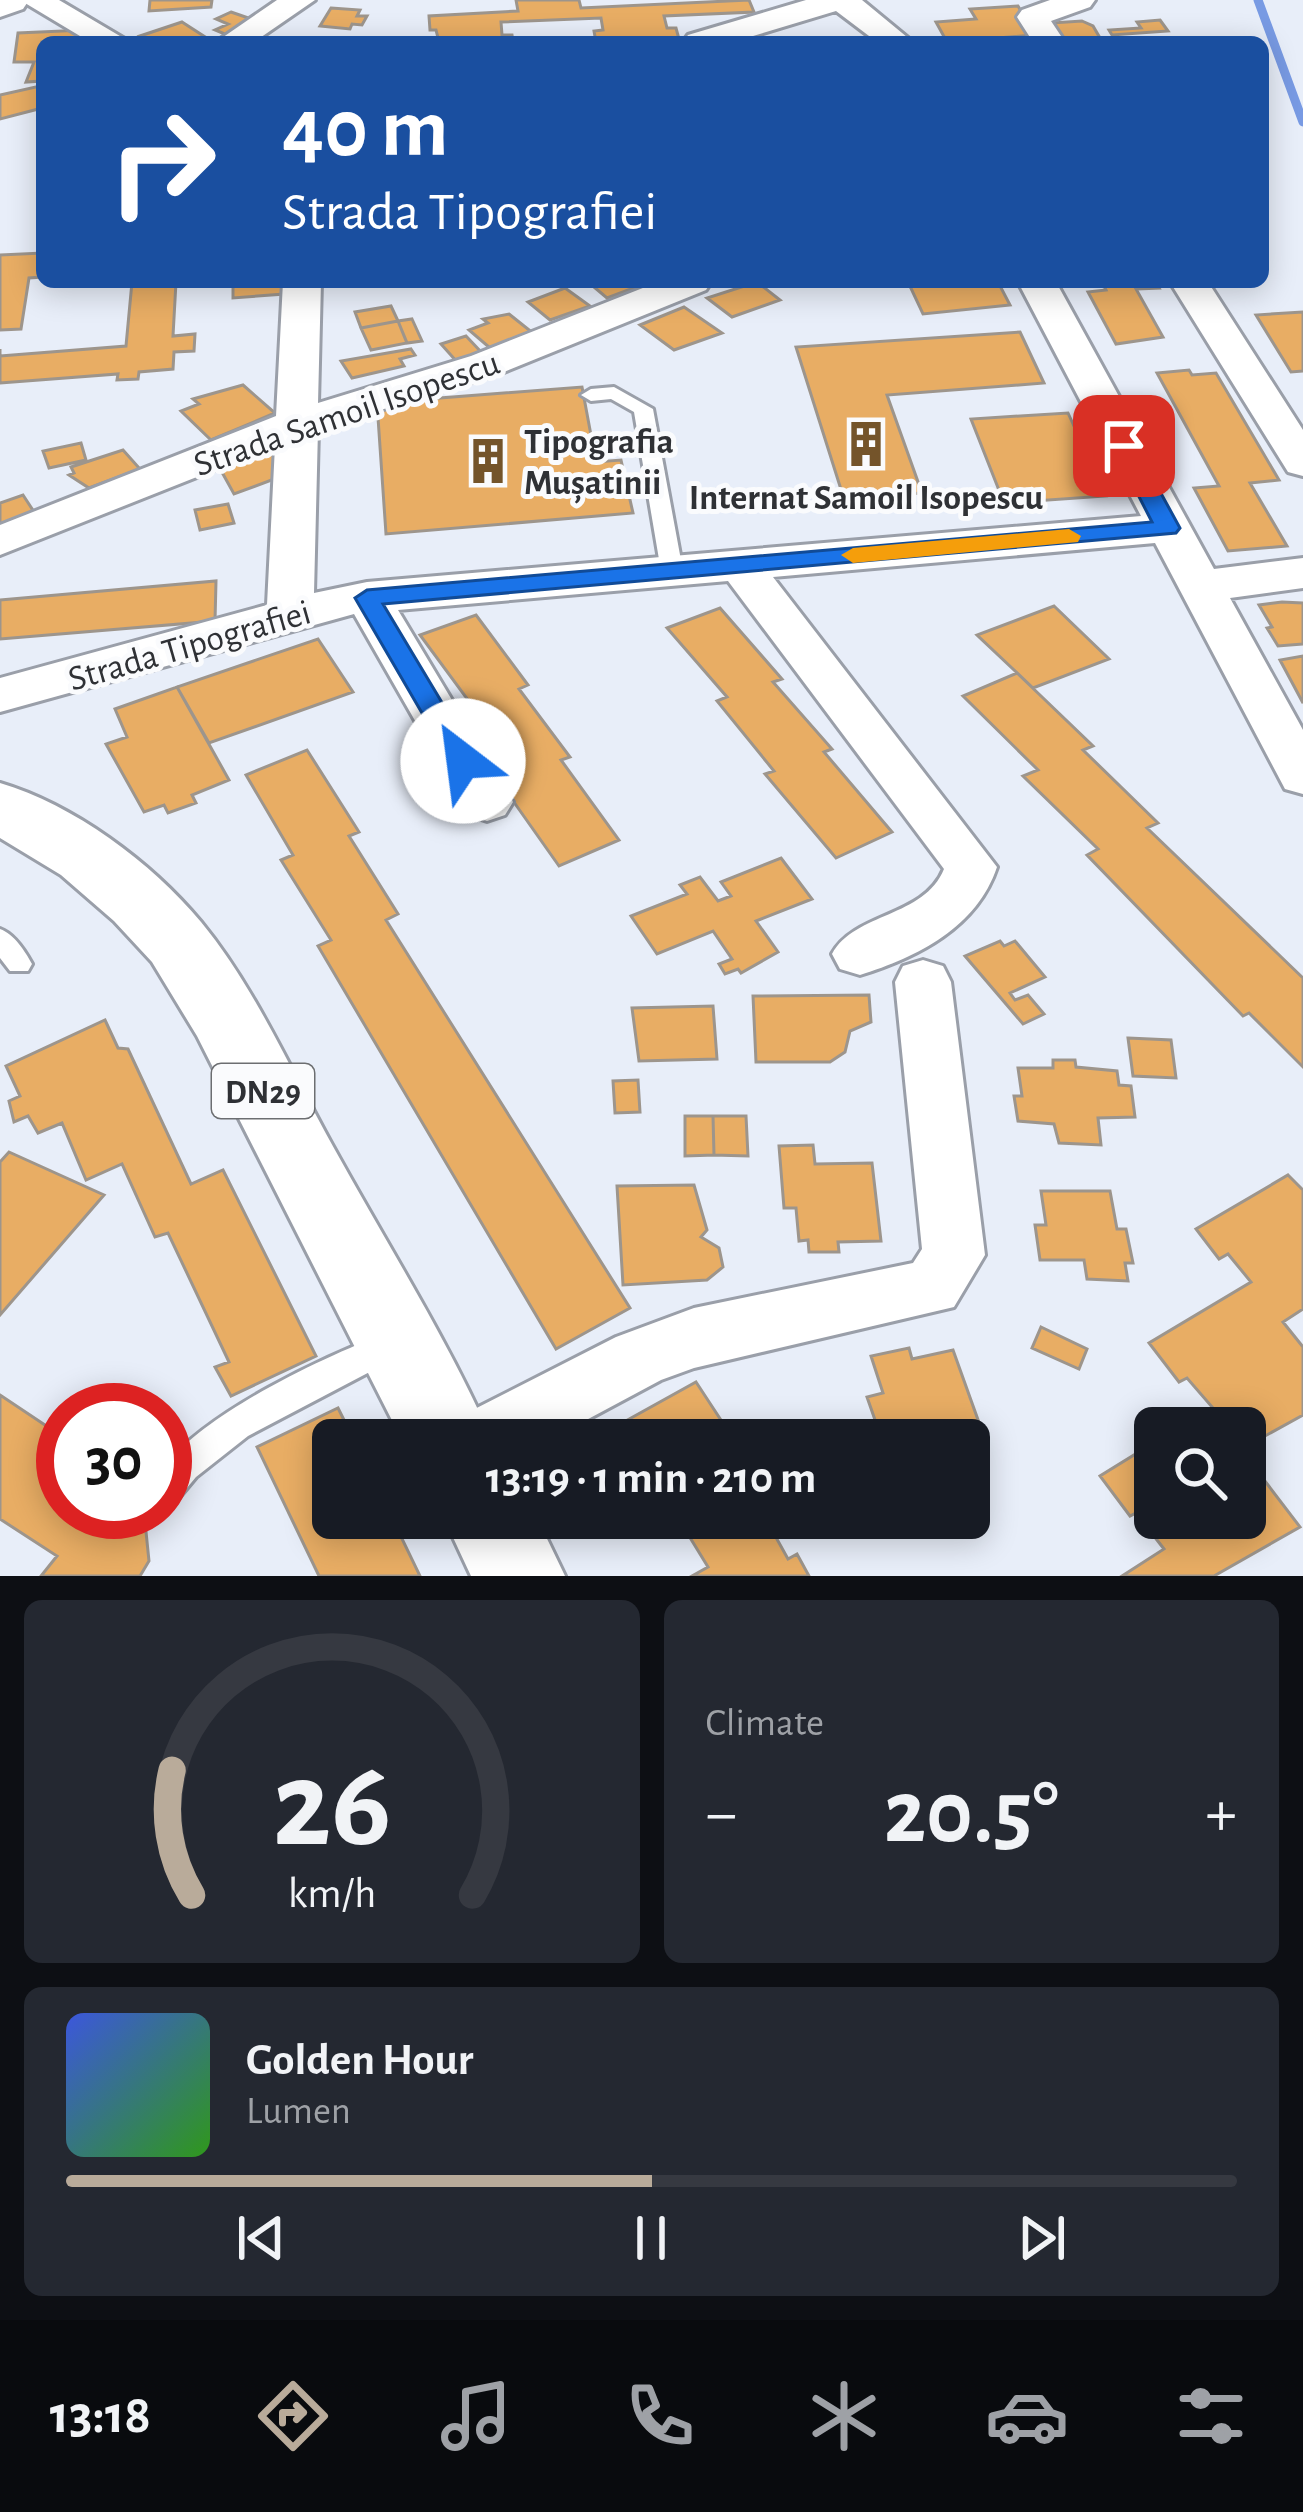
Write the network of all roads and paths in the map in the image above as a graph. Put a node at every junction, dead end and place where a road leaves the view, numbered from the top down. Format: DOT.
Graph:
graph roads {
  1 [pos="9,0"];
  2 [pos="36,0"];
  3 [pos="298,0"];
  4 [pos="841,0"];
  5 [pos="1079,0"];
  6 [pos="0,5"];
  7 [pos="103,36"];
  8 [pos="241,36"];
  9 [pos="719,36"];
  10 [pos="889,36"];
  11 [pos="1045,36"];
  12 [pos="302,288"];
  13 [pos="677,288"];
  14 [pos="1040,288"];
  15 [pos="1193,288"];
  16 [pos="591,395"];
  17 [pos="298,422"];
  18 [pos="1303,463"];
  19 [pos="1168,528"];
  20 [pos="0,541"];
  21 [pos="740,565"];
  22 [pos="672,571"];
  23 [pos="1303,573"];
  24 [pos="1199,586"];
  25 [pos="367,598"];
  26 [pos="290,612"];
  27 [pos="0,695"];
  28 [pos="1303,776"];
  29 [pos="487,802"];
  30 [pos="0,807"];
  31 [pos="0,939"];
  32 [pos="860,954"];
  33 [pos="19,964"];
  34 [pos="923,982"];
  35 [pos="396,1342"];
  36 [pos="437,1419"];
  37 [pos="524,1419"];
  38 [pos="192,1460"];
  39 [pos="500,1539"];
  40 [pos="519,1576"];
  1 -- 6 [label="main road"];
  2 -- 7 [label="street"];
  3 -- 8 [label="street"];
  4 -- 9 [label="street"];
  4 -- 10 [label="street"];
  5 -- 11 [label="street"];
  12 -- 17 [label="street"];
  13 -- 17 [label="street, Strada Samoil Isopescu"];
  14 -- 19 [label="street"];
  15 -- 18 [label="street"];
  16 -- 22 [label="lane"];
  17 -- 20 [label="street, Strada Samoil Isopescu"];
  17 -- 26 [label="street"];
  19 -- 21 [label="street, Strada Tipografiei"];
  19 -- 24 [label="street"];
  21 -- 22 [label="street, Strada Tipografiei"];
  21 -- 32 [label="street"];
  22 -- 25 [label="street, Strada Tipografiei"];
  23 -- 24 [label="street"];
  24 -- 28 [label="street"];
  25 -- 26 [label="street, Strada Tipografiei"];
  25 -- 29 [label="street"];
  26 -- 27 [label="street, Strada Tipografiei"];
  30 -- 35 [label="main road, DN29"];
  31 -- 33 [label="lane"];
  34 -- 37 [label="street"];
  35 -- 36 [label="main road, DN29"];
  35 -- 38 [label="lane"];
  39 -- 40 [label="main road"];
}
